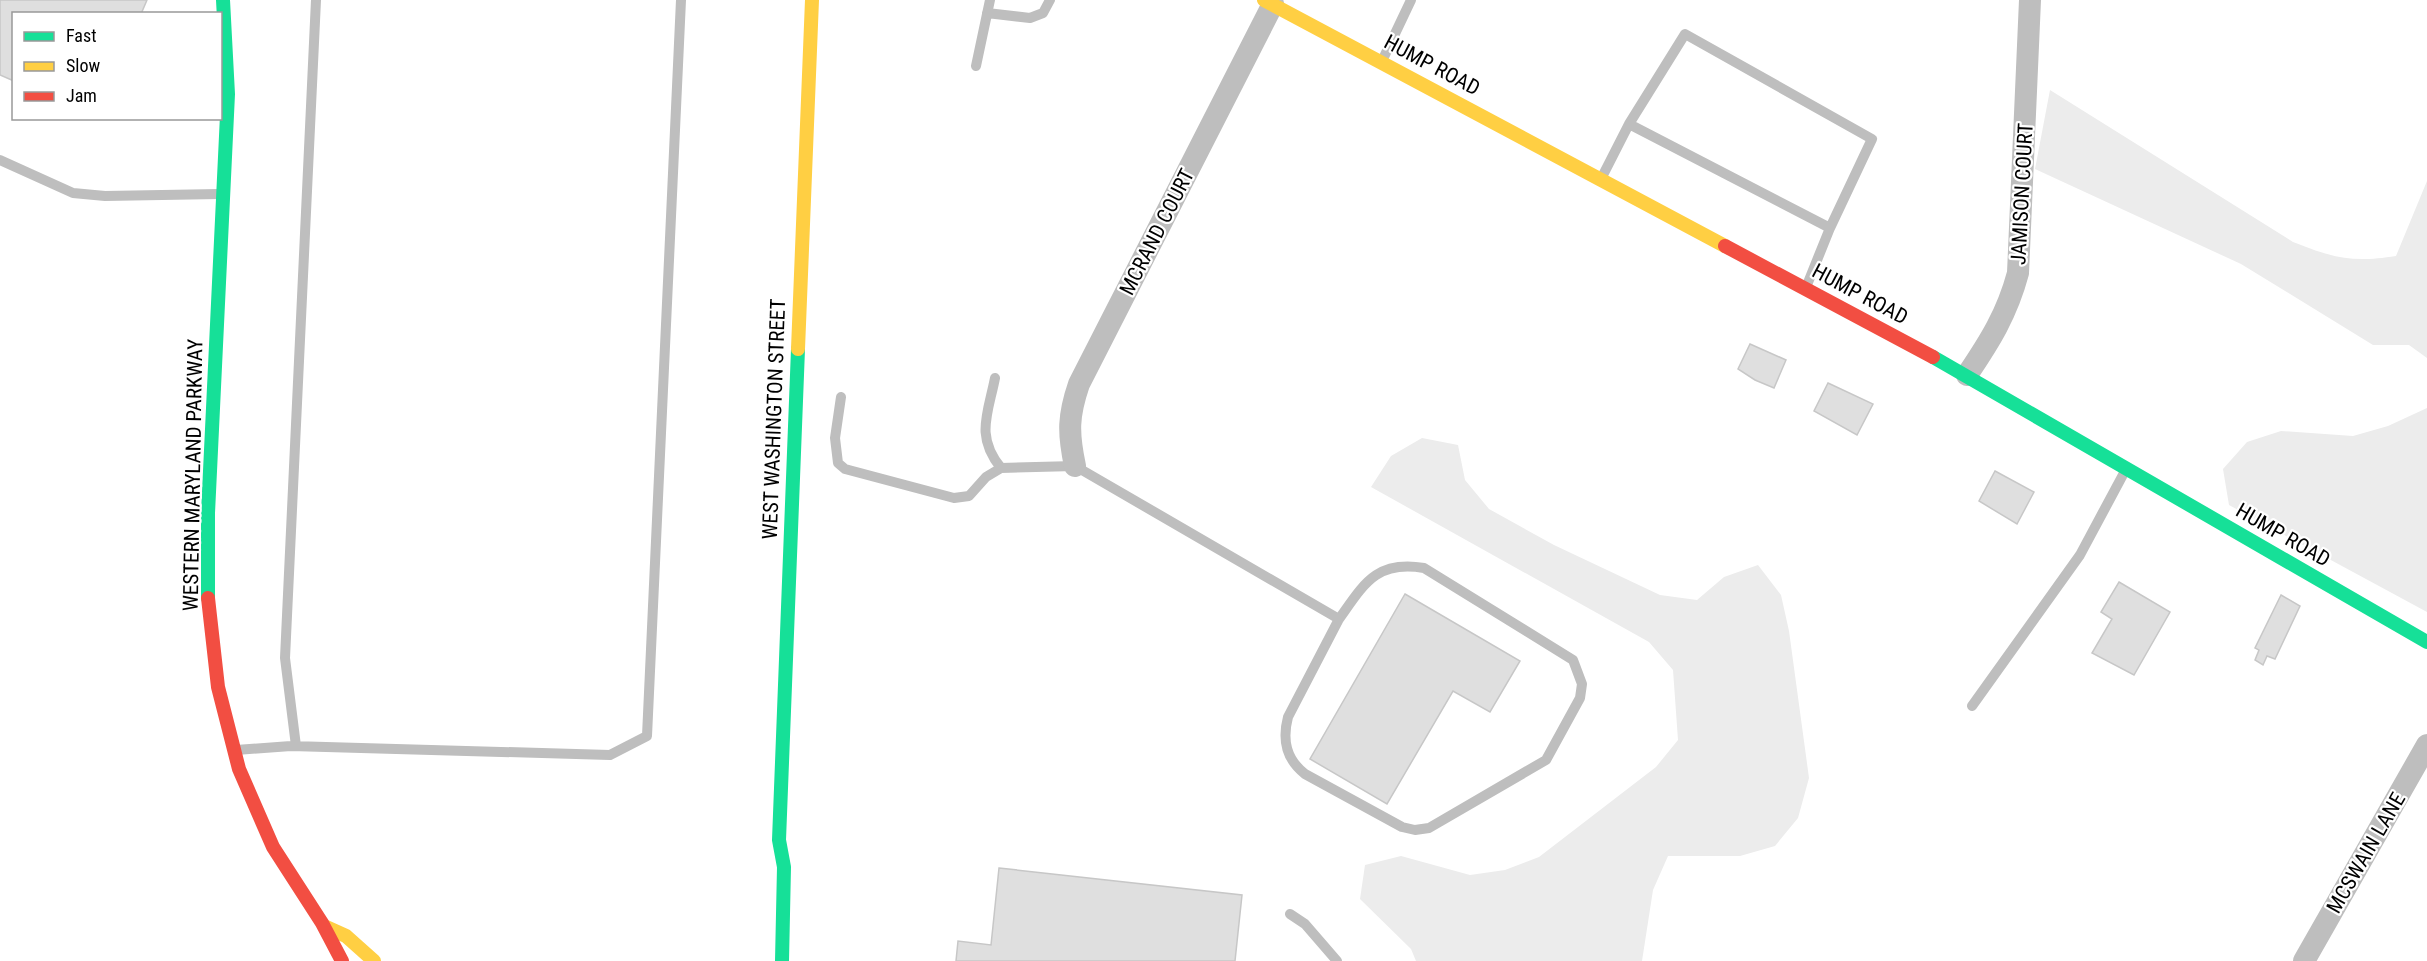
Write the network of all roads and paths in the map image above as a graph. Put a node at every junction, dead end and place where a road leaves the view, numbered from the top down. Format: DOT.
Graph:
graph roads {
  1 [pos="223,0"];
  2 [pos="316,0"];
  3 [pos="681,0"];
  4 [pos="812,0"];
  5 [pos="990,0"];
  6 [pos="1050,0"];
  7 [pos="1411,0"];
  8 [pos="2030,0"];
  9 [pos="1269,2"];
  10 [pos="987,13"];
  11 [pos="1382,62"];
  12 [pos="976,66"];
  13 [pos="1629,124"];
  14 [pos="0,160"];
  15 [pos="1600,179"];
  16 [pos="223,194"];
  17 [pos="1830,228"];
  18 [pos="1806,288"];
  19 [pos="1967,375"];
  20 [pos="995,378"];
  21 [pos="841,397"];
  22 [pos="1075,466"];
  23 [pos="1001,468"];
  24 [pos="2126,468"];
  25 [pos="1339,619"];
  26 [pos="2427,642"];
  27 [pos="1972,706"];
  28 [pos="2427,745"];
  29 [pos="296,746"];
  30 [pos="233,750"];
  31 [pos="779,840"];
  32 [pos="768,914"];
  33 [pos="1290,914"];
  34 [pos="324,925"];
  35 [pos="342,961"];
  36 [pos="374,961"];
  37 [pos="782,961"];
  38 [pos="1336,961"];
  39 [pos="2304,961"];
  1 -- 16 [label="street, WESTERN MARYLAND PARKWAY"];
  2 -- 29 [label="lane"];
  3 -- 29 [label="lane"];
  4 -- 31 [label="street, WEST WASHINGTON STREET"];
  5 -- 10 [label="lane"];
  6 -- 10 [label="lane"];
  7 -- 11 [label="lane"];
  8 -- 19 [label="street, JAMISON COURT"];
  9 -- 11 [label="street, HUMP ROAD"];
  9 -- 22 [label="street, MCRAND COURT"];
  10 -- 12 [label="lane"];
  11 -- 15 [label="street, HUMP ROAD"];
  13 -- 15 [label="lane"];
  13 -- 17 [label="lane"];
  13 -- 17 [label="lane"];
  14 -- 16 [label="lane"];
  15 -- 18 [label="street, HUMP ROAD"];
  16 -- 30 [label="street, WESTERN MARYLAND PARKWAY"];
  17 -- 18 [label="lane"];
  18 -- 19 [label="street, HUMP ROAD"];
  19 -- 24 [label="street, HUMP ROAD"];
  20 -- 23 [label="lane"];
  21 -- 23 [label="lane"];
  22 -- 23 [label="lane"];
  22 -- 25 [label="lane"];
  24 -- 26 [label="street, HUMP ROAD"];
  24 -- 27 [label="lane"];
  25 -- 25 [label="lane"];
  28 -- 39 [label="street, MCSWAIN LANE"];
  29 -- 30 [label="lane"];
  30 -- 34 [label="street, WESTERN MARYLAND PARKWAY"];
  31 -- 32 [label="street, WEST WASHINGTON STREET"];
  31 -- 37 [label="street, WEST WASHINGTON STREET"];
  33 -- 38 [label="lane"];
  34 -- 35 [label="street, WESTERN MARYLAND PARKWAY"];
  34 -- 36 [label="street, WESTERN MARYLAND PARKWAY"];
}
